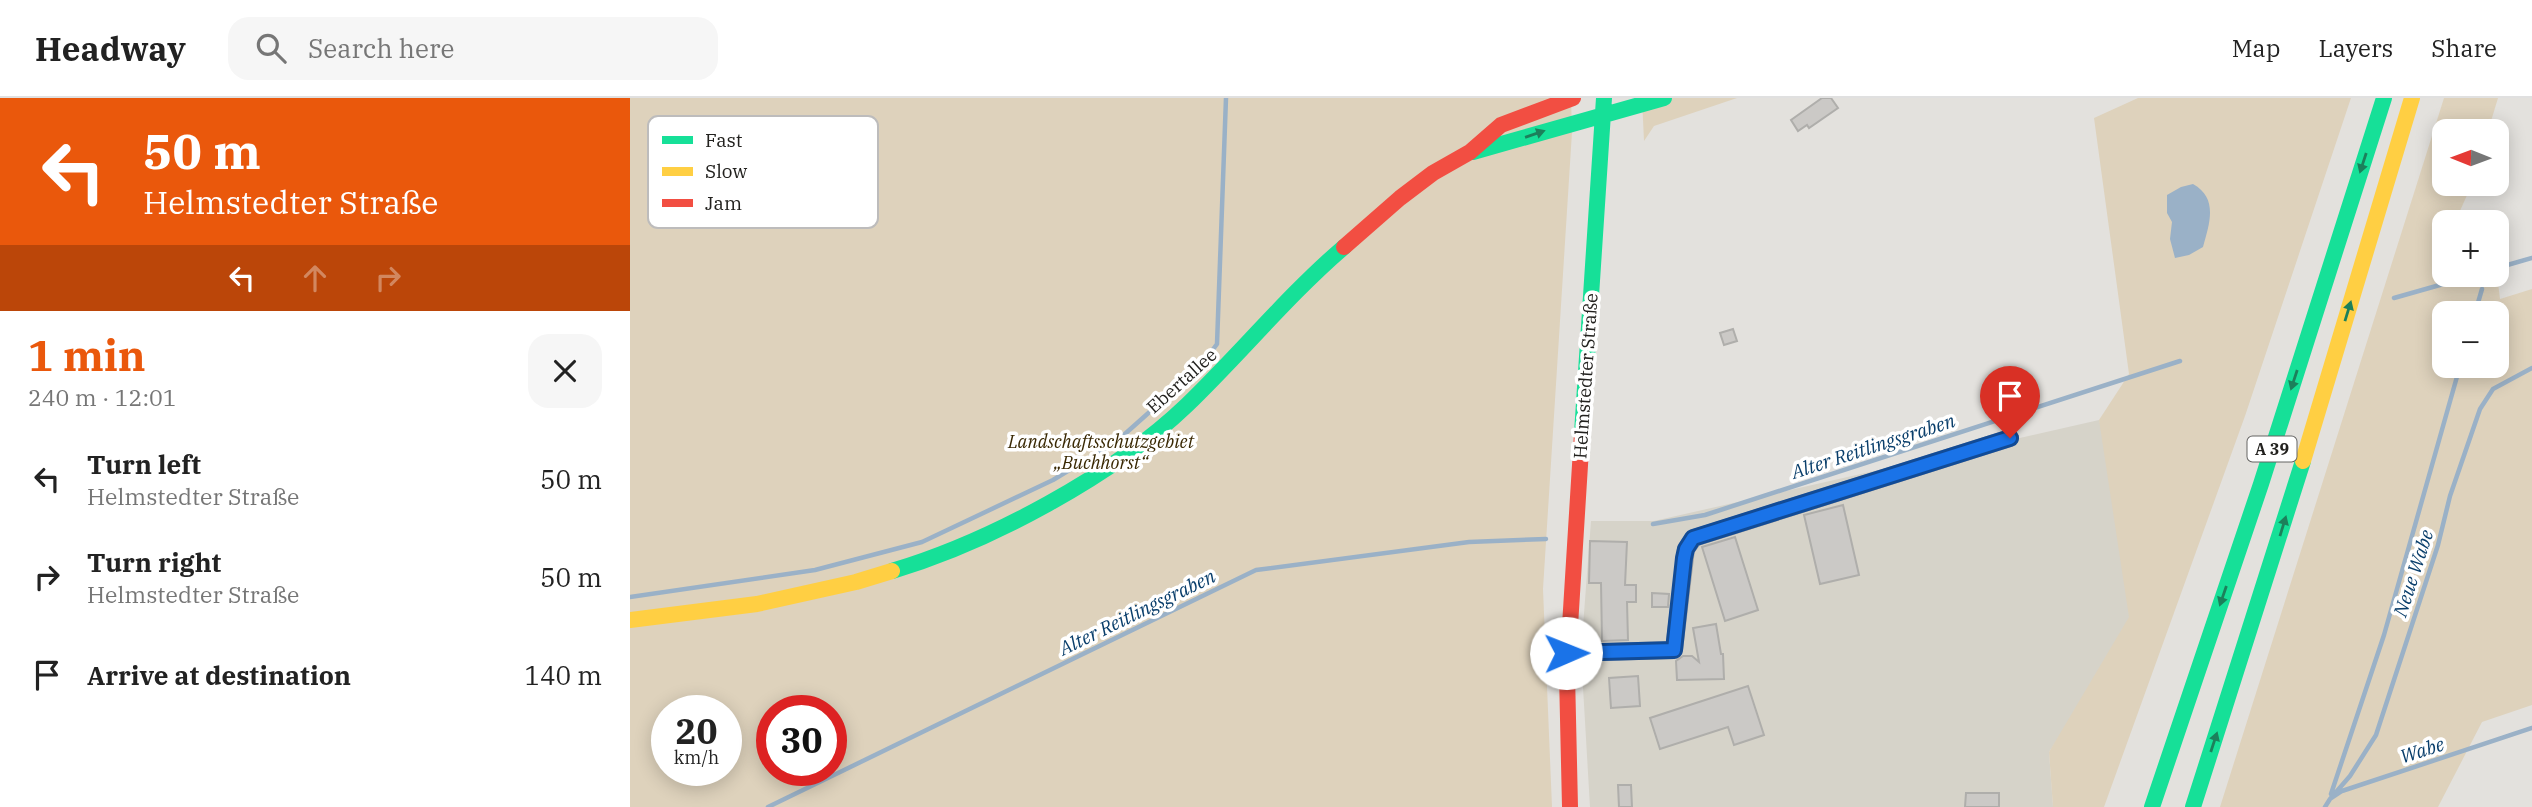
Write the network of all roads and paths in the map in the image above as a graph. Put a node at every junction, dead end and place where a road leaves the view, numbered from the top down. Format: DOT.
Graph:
graph roads {
  1 [pos="1573,98"];
  2 [pos="1604,98"];
  3 [pos="1664,98"];
  4 [pos="2384,98"];
  5 [pos="2412,102"];
  6 [pos="1603,117"];
  7 [pos="1470,152"];
  8 [pos="2010,438"];
  9 [pos="630,620"];
  10 [pos="1566,653"];
  11 [pos="2153,802"];
  12 [pos="1570,807"];
  13 [pos="2193,807"];
  1 -- 7 [label="main road, Ebertallee"];
  2 -- 6 [label="main road, Helmstedter Straße"];
  3 -- 6 [label="main road, Ebertallee"];
  4 -- 11 [label="main road, A 39, one-way"];
  13 -- 5 [label="main road, A 39, one-way"];
  7 -- 6 [label="main road, Ebertallee, one-way"];
  6 -- 10 [label="main road, Helmstedter Straße"];
  7 -- 9 [label="main road, Ebertallee"];
  8 -- 10 [label="street"];
  10 -- 12 [label="main road, Helmstedter Straße"];
}
